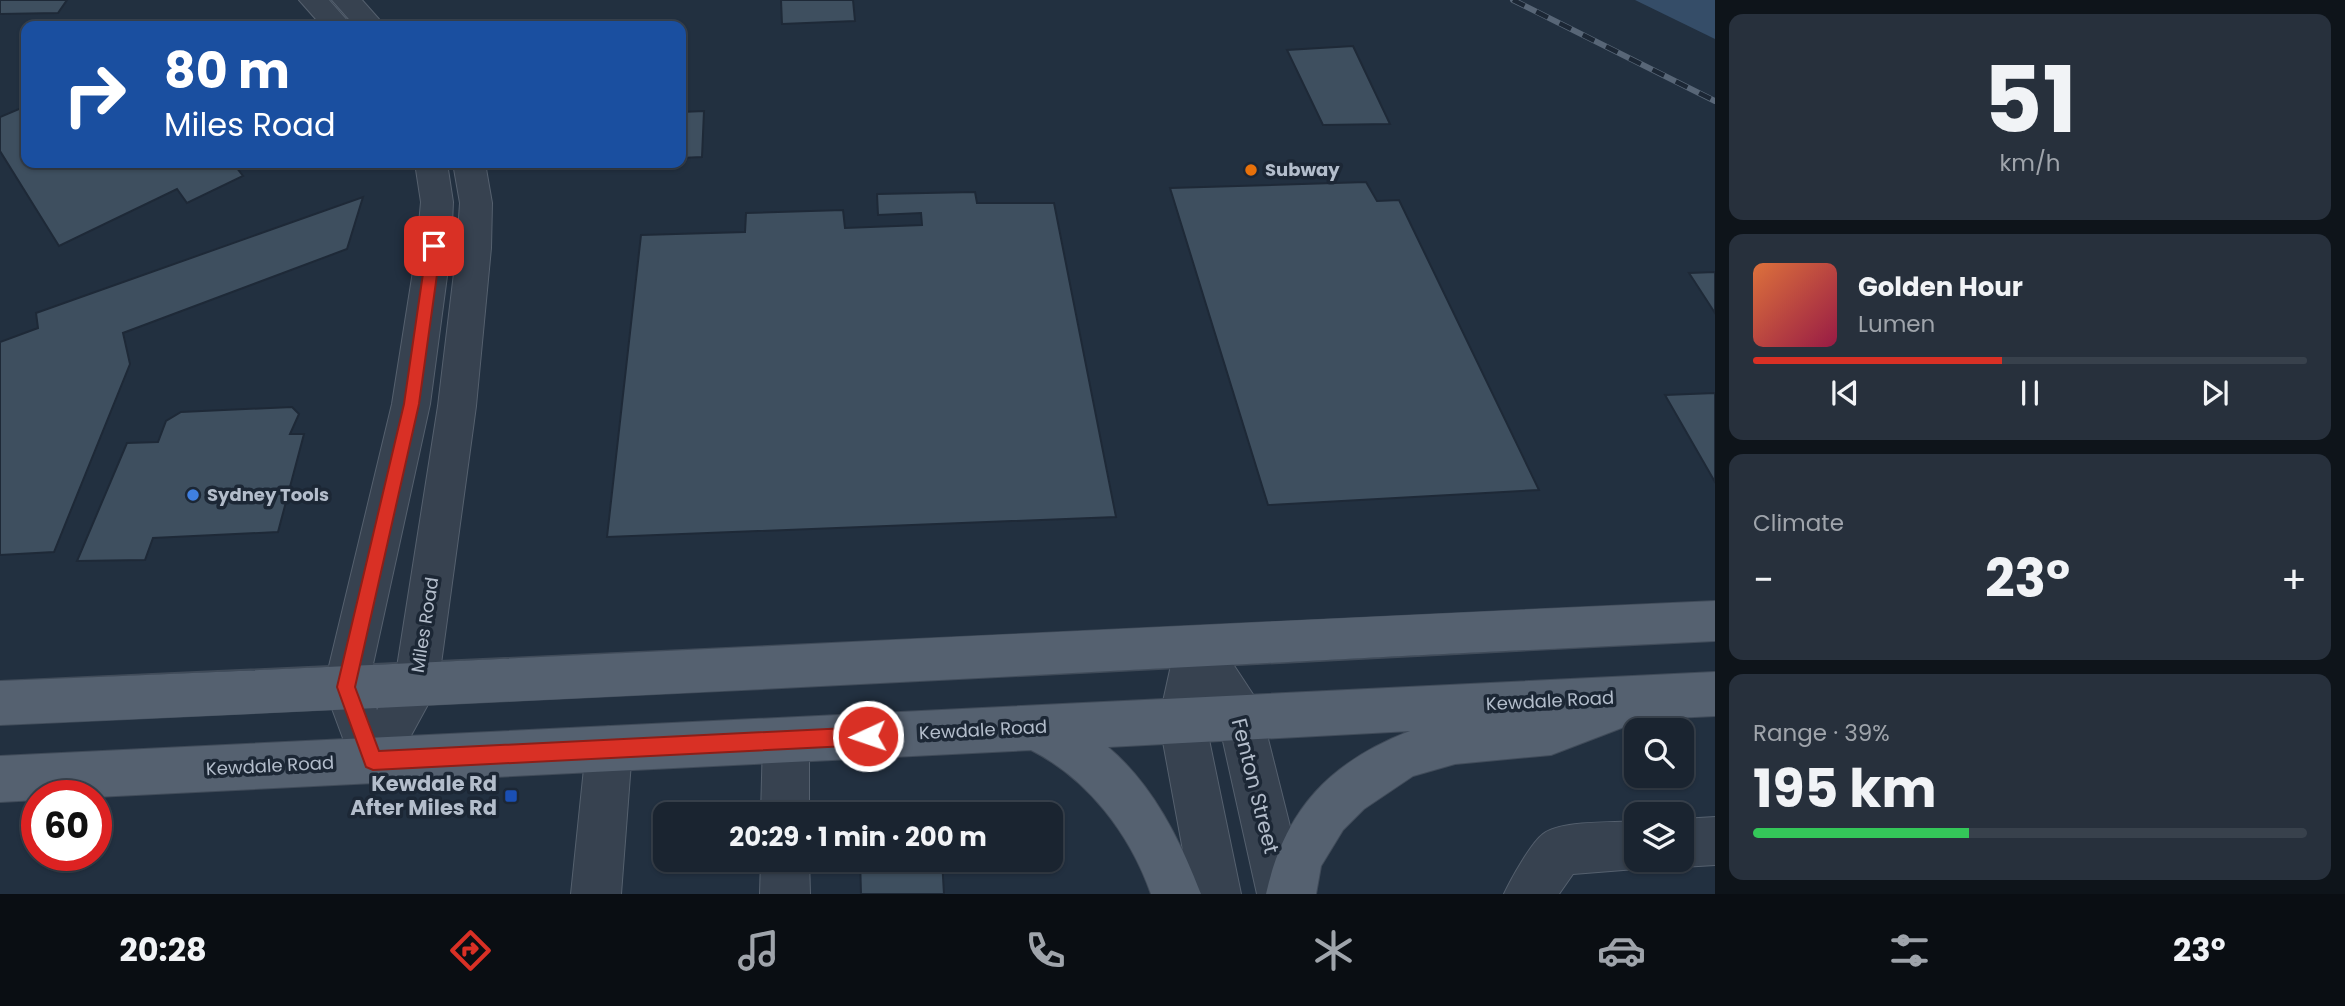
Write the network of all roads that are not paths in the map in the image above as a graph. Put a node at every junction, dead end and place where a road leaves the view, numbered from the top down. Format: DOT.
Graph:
graph roads {
  1 [pos="313,0"];
  2 [pos="346,0"];
  3 [pos="333,21"];
  4 [pos="366,21"];
  5 [pos="432,168"];
  6 [pos="470,168"];
  7 [pos="1715,621"];
  8 [pos="1197,647"];
  9 [pos="416,686"];
  10 [pos="346,687"];
  11 [pos="1715,694"];
  12 [pos="1643,696"];
  13 [pos="0,703"];
  14 [pos="1240,715"];
  15 [pos="1182,720"];
  16 [pos="1031,727"];
  17 [pos="786,741"];
  18 [pos="609,749"];
  19 [pos="373,760"];
  20 [pos="0,779"];
  21 [pos="785,802"];
  22 [pos="1715,841"];
  23 [pos="1694,842"];
  24 [pos="1624,846"];
  25 [pos="785,872"];
  26 [pos="596,894"];
  27 [pos="785,894"];
  28 [pos="1176,894"];
  29 [pos="1216,894"];
  30 [pos="1282,894"];
  31 [pos="1291,894"];
  32 [pos="1529,894"];
  1 -- 3 [label="street"];
  2 -- 4 [label="street"];
  5 -- 10 [label="street"];
  6 -- 9 [label="street, Miles Road"];
  7 -- 8 [label="main road"];
  8 -- 9 [label="main road"];
  8 -- 14 [label="street, Fenton Street"];
  8 -- 15 [label="street"];
  9 -- 10 [label="main road"];
  9 -- 19 [label="street, Miles Road"];
  10 -- 13 [label="main road"];
  10 -- 19 [label="street"];
  11 -- 12 [label="main road, Kewdale Road"];
  12 -- 14 [label="main road, Kewdale Road"];
  12 -- 31 [label="main road"];
  14 -- 15 [label="main road, Kewdale Road"];
  14 -- 30 [label="street, Fenton Street"];
  15 -- 16 [label="main road, Kewdale Road"];
  15 -- 29 [label="street"];
  16 -- 17 [label="main road, Kewdale Road"];
  16 -- 28 [label="main road"];
  17 -- 18 [label="main road, Kewdale Road"];
  17 -- 21 [label="street"];
  18 -- 19 [label="main road, Kewdale Road"];
  18 -- 26 [label="street"];
  19 -- 20 [label="main road, Kewdale Road"];
  22 -- 23 [label="street"];
  24 -- 32 [label="street"];
  25 -- 27 [label="street"];
}
